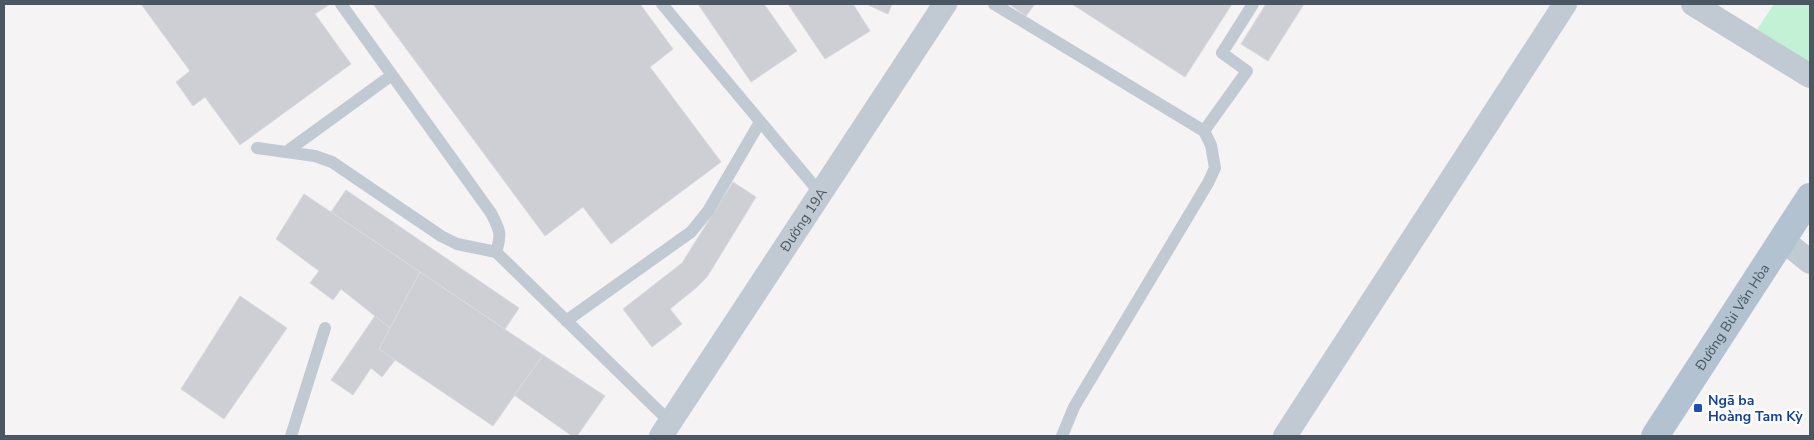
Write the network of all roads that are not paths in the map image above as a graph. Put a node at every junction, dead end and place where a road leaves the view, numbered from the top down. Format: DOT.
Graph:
graph roads {
  1 [pos="341,4"];
  2 [pos="662,4"];
  3 [pos="943,4"];
  4 [pos="994,4"];
  5 [pos="1253,4"];
  6 [pos="1565,4"];
  7 [pos="1693,4"];
  8 [pos="392,74"];
  9 [pos="1810,76"];
  10 [pos="760,122"];
  11 [pos="1204,130"];
  12 [pos="257,148"];
  13 [pos="286,152"];
  14 [pos="820,193"];
  15 [pos="1810,197"];
  16 [pos="1783,240"];
  17 [pos="496,252"];
  18 [pos="1810,262"];
  19 [pos="566,321"];
  20 [pos="325,328"];
  21 [pos="666,429"];
  22 [pos="291,436"];
  23 [pos="1062,436"];
  24 [pos="1285,436"];
  25 [pos="1654,436"];
  1 -- 8 [label="lane"];
  2 -- 10 [label="lane"];
  3 -- 14 [label="street, Đường 19A"];
  4 -- 11 [label="lane"];
  5 -- 11 [label="lane"];
  6 -- 24 [label="street"];
  7 -- 9 [label="street"];
  8 -- 13 [label="lane"];
  8 -- 17 [label="lane"];
  10 -- 14 [label="lane"];
  10 -- 19 [label="lane"];
  11 -- 23 [label="lane"];
  12 -- 13 [label="lane"];
  13 -- 17 [label="lane"];
  14 -- 21 [label="street, Đường 19A"];
  15 -- 16 [label="main road, Đường Bùi Văn Hòa"];
  16 -- 18 [label="street"];
  16 -- 25 [label="main road, Đường Bùi Văn Hòa"];
  17 -- 19 [label="lane"];
  19 -- 21 [label="lane"];
  20 -- 22 [label="lane"];
}
